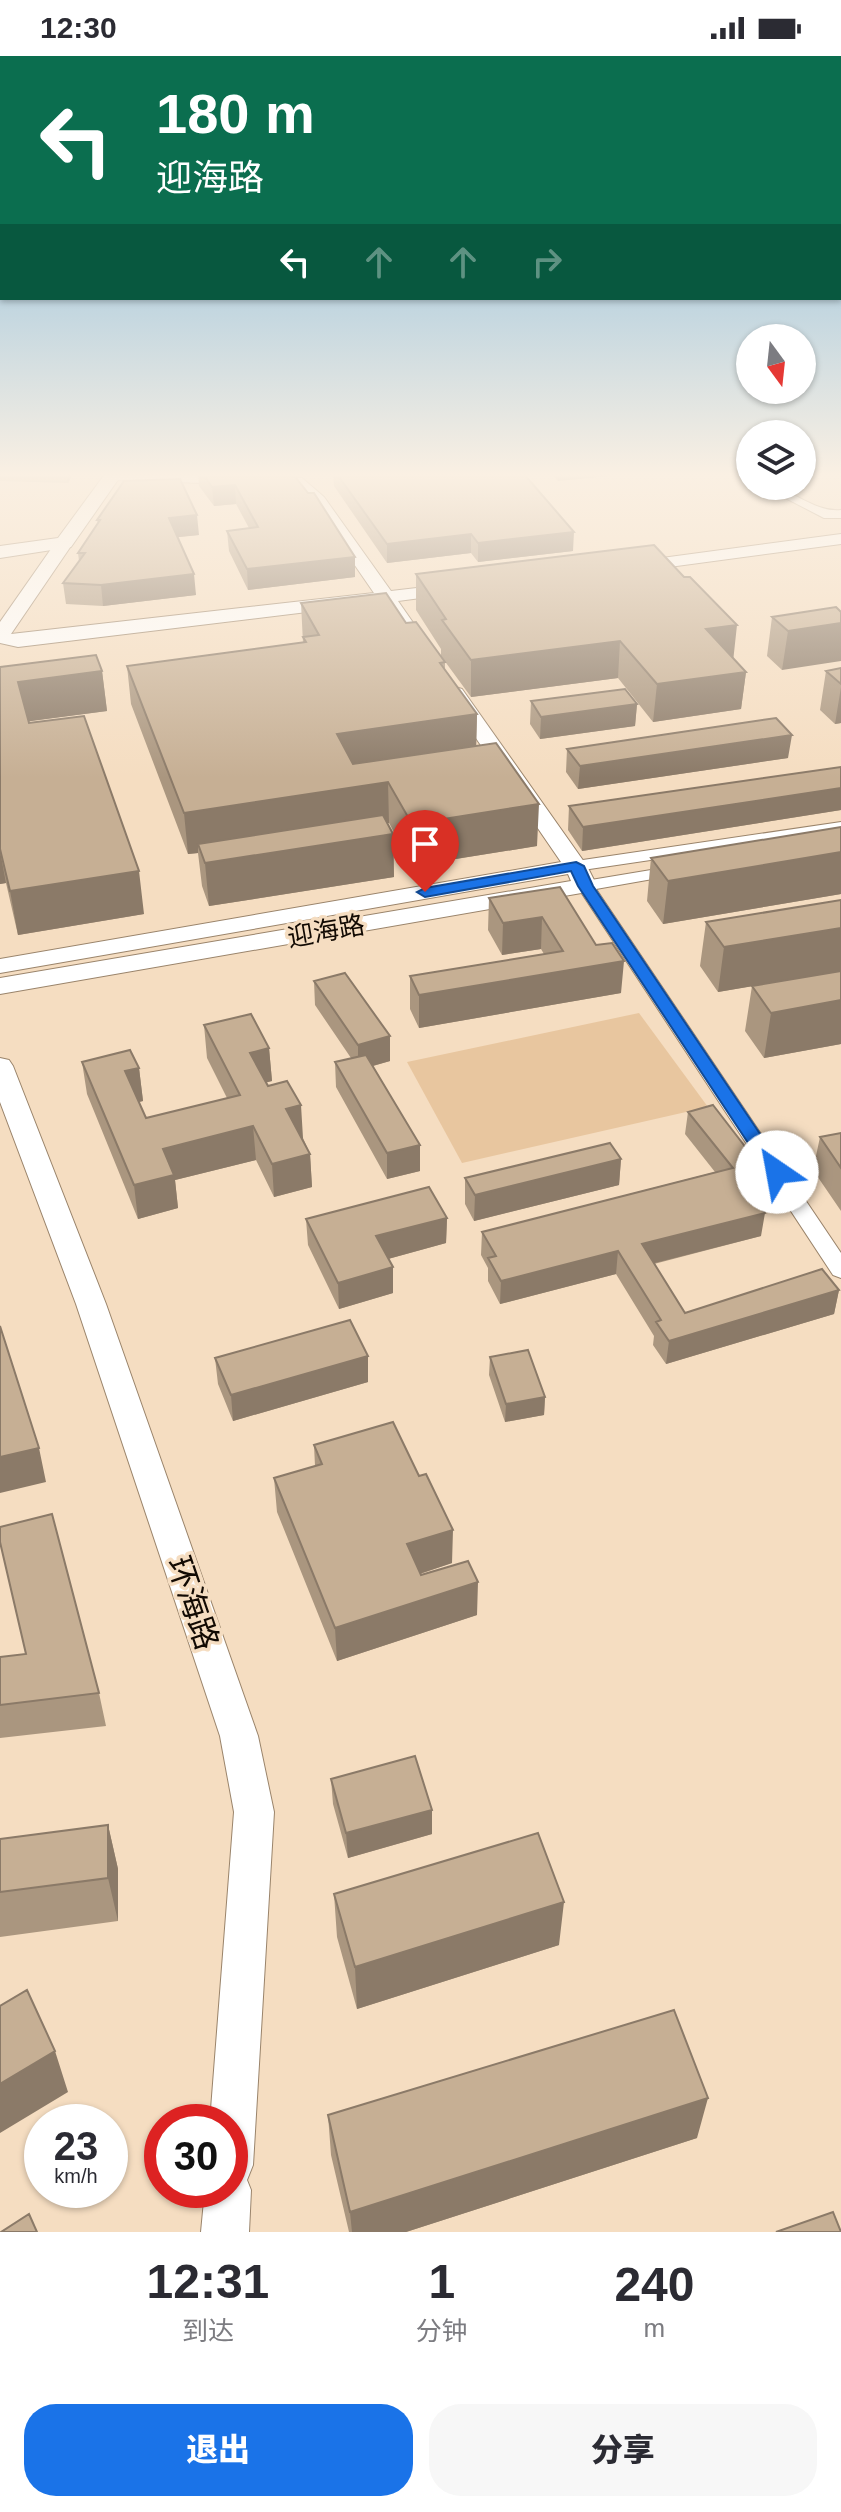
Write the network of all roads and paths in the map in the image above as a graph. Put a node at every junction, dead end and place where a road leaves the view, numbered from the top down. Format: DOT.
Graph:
graph roads {
  1 [pos="42,576"];
  2 [pos="372,576"];
  3 [pos="464,587"];
  4 [pos="386,596"];
  5 [pos="413,635"];
  6 [pos="0,636"];
  7 [pos="440,673"];
  8 [pos="841,827"];
  9 [pos="841,842"];
  10 [pos="751,858"];
  11 [pos="691,868"];
  12 [pos="581,876"];
  13 [pos="0,966"];
  14 [pos="0,986"];
  15 [pos="0,1066"];
  16 [pos="841,1270"];
  17 [pos="234,2104"];
  18 [pos="227,2208"];
  19 [pos="225,2232"];
  1 -- 6 [label="street"];
  2 -- 4 [label="street"];
  3 -- 4 [label="street"];
  4 -- 5 [label="street"];
  4 -- 6 [label="street"];
  7 -- 12 [label="street"];
  8 -- 12 [label="street, 迎海路"];
  9 -- 10 [label="street"];
  11 -- 12 [label="street, 迎海路"];
  12 -- 13 [label="street, 迎海路"];
  12 -- 14 [label="street, 迎海路"];
  12 -- 16 [label="street"];
  15 -- 17 [label="street, 环海路"];
  18 -- 19 [label="street"];
}
